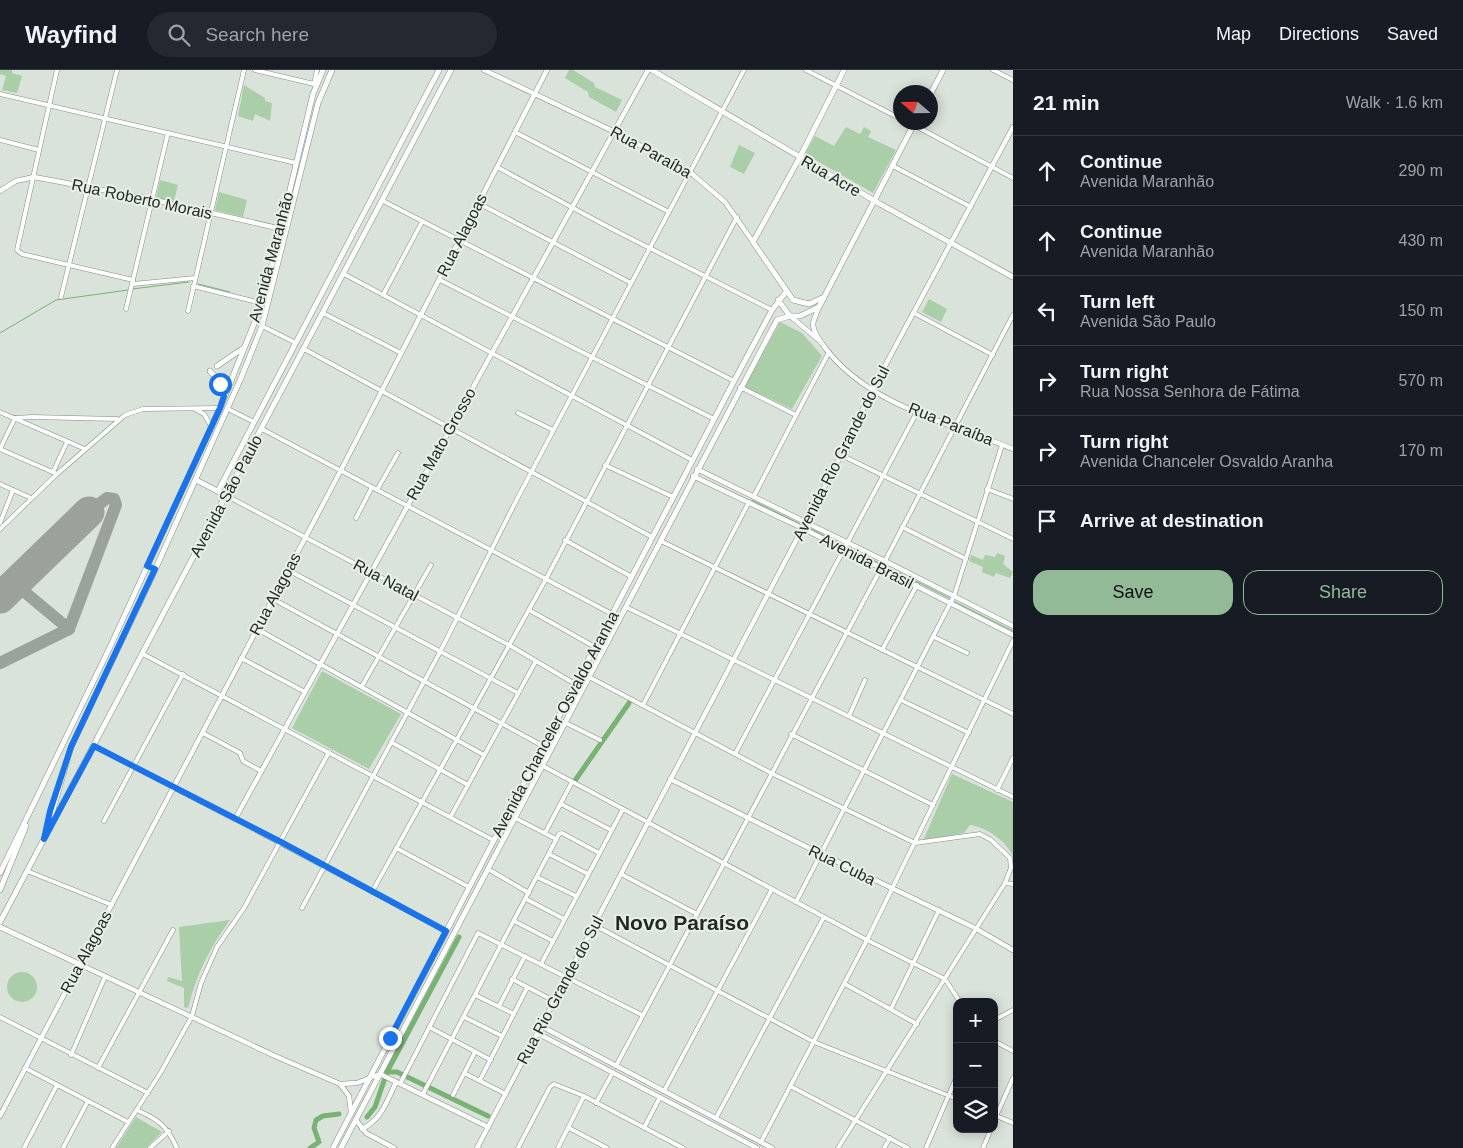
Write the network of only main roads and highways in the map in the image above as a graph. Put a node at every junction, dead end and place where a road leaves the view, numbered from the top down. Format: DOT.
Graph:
graph roads {
  1 [pos="323,70"];
  2 [pos="332,70"];
  3 [pos="438,70"];
  4 [pos="451,70"];
  5 [pos="652,70"];
  6 [pos="844,70"];
  7 [pos="942,70"];
  8 [pos="934,85"];
  9 [pos="909,130"];
  10 [pos="800,157"];
  11 [pos="875,201"];
  12 [pos="284,229"];
  13 [pos="1013,276"];
  14 [pos="786,292"];
  15 [pos="824,296"];
  16 [pos="778,300"];
  17 [pos="790,316"];
  18 [pos="244,347"];
  19 [pos="217,366"];
  20 [pos="210,371"];
  21 [pos="224,396"];
  22 [pos="196,480"];
  23 [pos="218,491"];
  24 [pos="227,496"];
  25 [pos="147,566"];
  26 [pos="155,569"];
  27 [pos="32,808"];
  28 [pos="44,839"];
  29 [pos="0,873"];
  30 [pos="0,890"];
  31 [pos="0,922"];
  32 [pos="0,927"];
  33 [pos="79,964"];
  34 [pos="333,1148"];
  35 [pos="341,1148"];
  1 -- 12 [label="main road, Avenida Maranhão"];
  2 -- 12 [label="main road, Avenida Maranhão"];
  3 -- 23 [label="main road, Avenida São Paulo"];
  4 -- 24 [label="main road, Avenida São Paulo"];
  5 -- 10 [label="main road, Rua Acre"];
  6 -- 10 [label="main road"];
  7 -- 8 [label="main road"];
  9 -- 11 [label="main road"];
  10 -- 11 [label="main road, Rua Acre"];
  10 -- 14 [label="main road, Rua Paraíba"];
  11 -- 13 [label="main road, Rua Acre"];
  11 -- 15 [label="main road"];
  12 -- 18 [label="main road, Avenida Maranhão"];
  12 -- 22 [label="main road, Avenida Maranhão"];
  14 -- 15 [label="main road"];
  14 -- 16 [label="main road, Avenida Chanceler Osvaldo Aranha"];
  15 -- 17 [label="main road"];
  16 -- 17 [label="main road"];
  16 -- 34 [label="main road, Avenida Chanceler Osvaldo Aranha"];
  17 -- 35 [label="main road, Avenida Chanceler Osvaldo Aranha"];
  18 -- 19 [label="main road"];
  18 -- 21 [label="main road, Avenida Maranhão"];
  20 -- 21 [label="main road"];
  21 -- 25 [label="main road, Avenida Maranhão"];
  22 -- 23 [label="main road, Rua Natal"];
  22 -- 26 [label="main road, Avenida Maranhão"];
  23 -- 24 [label="main road, Rua Natal"];
  24 -- 28 [label="main road, Avenida São Paulo"];
  25 -- 26 [label="main road"];
  25 -- 27 [label="main road, Avenida Maranhão"];
  26 -- 28 [label="main road, Avenida Maranhão"];
  27 -- 29 [label="main road, Avenida Maranhão"];
  27 -- 30 [label="main road"];
  28 -- 31 [label="main road, Avenida São Paulo"];
  32 -- 33 [label="main road"];
}
